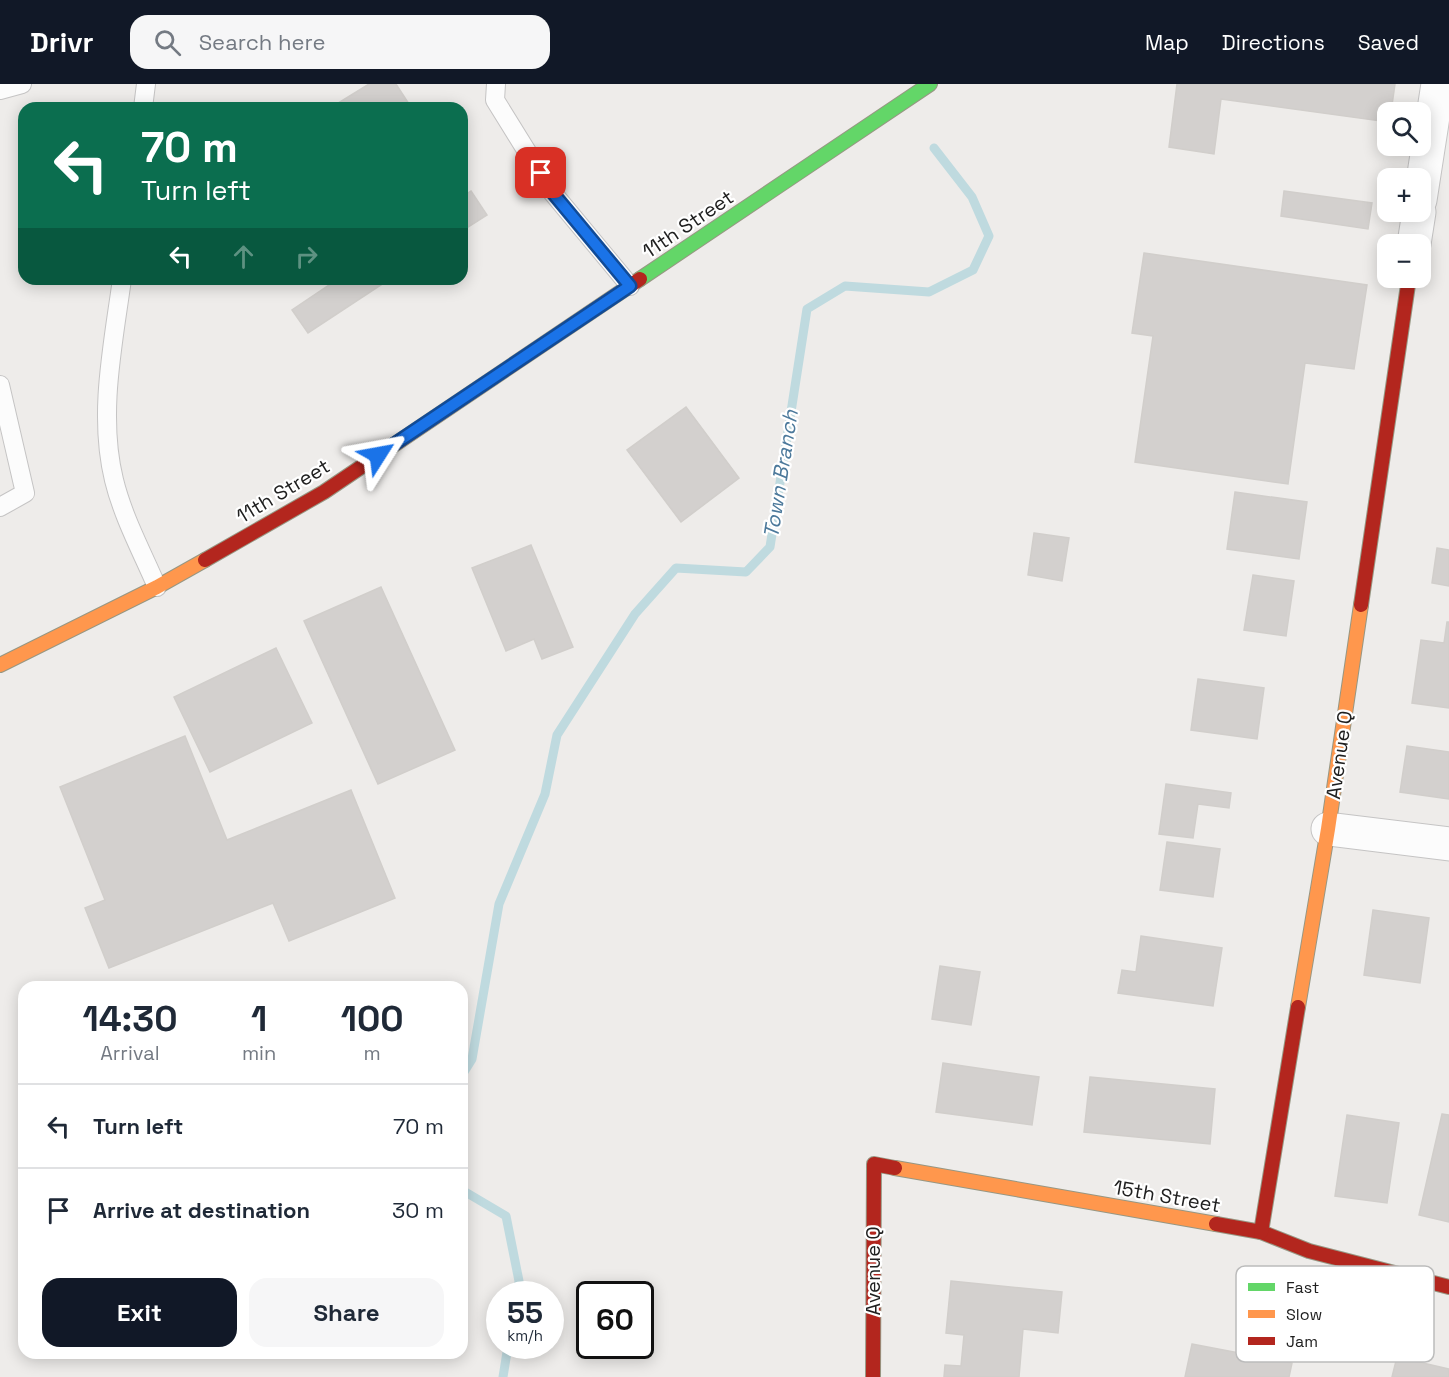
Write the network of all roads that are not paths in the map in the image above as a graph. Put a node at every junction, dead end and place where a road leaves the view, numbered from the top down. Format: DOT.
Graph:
graph roads {
  1 [pos="22,84"];
  2 [pos="146,84"];
  3 [pos="496,84"];
  4 [pos="930,84"];
  5 [pos="1438,84"];
  6 [pos="0,90"];
  7 [pos="144,102"];
  8 [pos="1431,168"];
  9 [pos="121,285"];
  10 [pos="630,286"];
  11 [pos="1408,288"];
  12 [pos="0,385"];
  13 [pos="0,507"];
  14 [pos="157,587"];
  15 [pos="0,665"];
  16 [pos="1328,829"];
  17 [pos="1449,844"];
  18 [pos="874,1164"];
  19 [pos="1261,1232"];
  20 [pos="1367,1266"];
  21 [pos="1434,1283"];
  22 [pos="1449,1287"];
  23 [pos="873,1377"];
  1 -- 6 [label="lane"];
  2 -- 7 [label="lane"];
  3 -- 10 [label="lane"];
  4 -- 10 [label="street, 11th Street"];
  5 -- 8 [label="street"];
  9 -- 14 [label="lane"];
  10 -- 14 [label="street, 11th Street"];
  11 -- 16 [label="street, Avenue Q"];
  12 -- 13 [label="lane"];
  14 -- 15 [label="street, 11th Street"];
  16 -- 17 [label="street"];
  16 -- 19 [label="street, Avenue Q"];
  18 -- 19 [label="street, 15th Street"];
  18 -- 23 [label="street, Avenue Q"];
  19 -- 20 [label="street, 15th Street"];
  21 -- 22 [label="street, 15th Street"];
}
